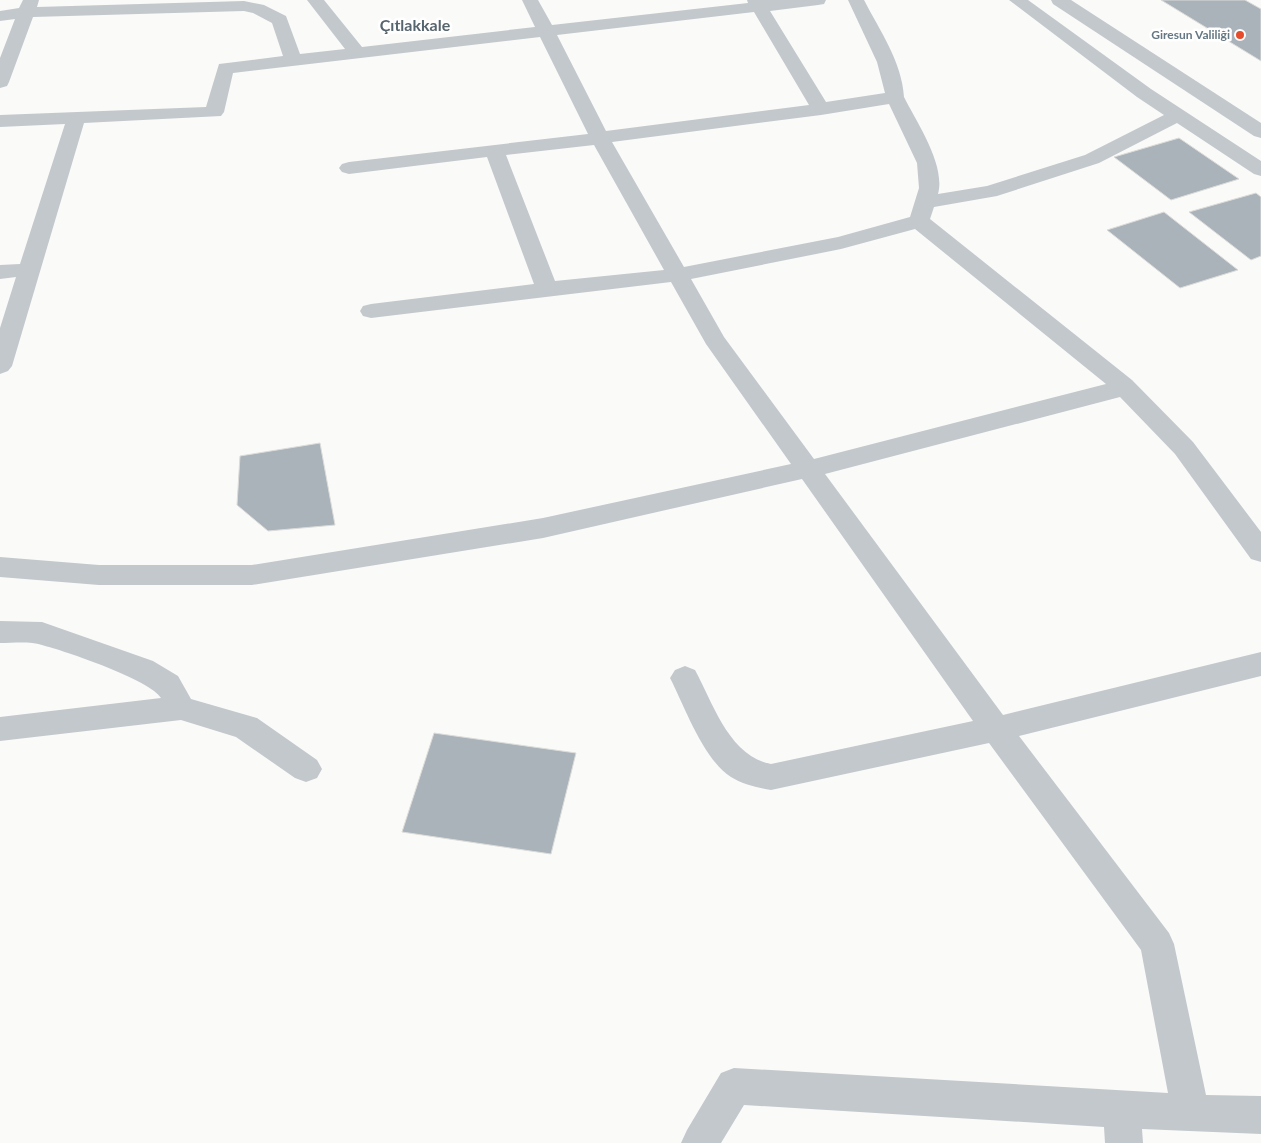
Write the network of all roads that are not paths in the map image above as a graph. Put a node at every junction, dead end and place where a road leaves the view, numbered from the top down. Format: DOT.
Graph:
graph roads {
  1 [pos="315,0"];
  2 [pos="530,0"];
  3 [pos="818,0"];
  4 [pos="856,0"];
  5 [pos="1017,0"];
  6 [pos="1059,0"];
  7 [pos="757,3"];
  8 [pos="29,6"];
  9 [pos="0,16"];
  10 [pos="546,31"];
  11 [pos="358,53"];
  12 [pos="293,60"];
  13 [pos="0,82"];
  14 [pos="895,98"];
  15 [pos="821,109"];
  16 [pos="1178,116"];
  17 [pos="76,118"];
  18 [pos="0,121"];
  19 [pos="1261,132"];
  20 [pos="600,138"];
  21 [pos="494,150"];
  22 [pos="349,168"];
  23 [pos="1261,170"];
  24 [pos="922,212"];
  25 [pos="29,270"];
  26 [pos="0,272"];
  27 [pos="678,276"];
  28 [pos="547,289"];
  29 [pos="371,311"];
  30 [pos="0,366"];
  31 [pos="1123,386"];
  32 [pos="809,469"];
  33 [pos="1261,552"];
  34 [pos="0,567"];
  35 [pos="0,632"];
  36 [pos="1261,664"];
  37 [pos="685,678"];
  38 [pos="181,708"];
  39 [pos="0,729"];
  40 [pos="996,729"];
  41 [pos="306,769"];
  42 [pos="1192,1113"];
  43 [pos="1261,1115"];
  44 [pos="1123,1126"];
  45 [pos="700,1143"];
  1 -- 11 [label="street"];
  2 -- 10 [label="street"];
  3 -- 7 [label="street"];
  4 -- 14 [label="street"];
  5 -- 16 [label="street"];
  6 -- 19 [label="street"];
  7 -- 10 [label="street"];
  7 -- 15 [label="street"];
  8 -- 9 [label="street"];
  8 -- 12 [label="street"];
  8 -- 13 [label="street"];
  10 -- 11 [label="street"];
  10 -- 20 [label="street"];
  11 -- 12 [label="street"];
  12 -- 17 [label="street"];
  14 -- 15 [label="street"];
  14 -- 24 [label="street"];
  15 -- 20 [label="street"];
  16 -- 23 [label="street"];
  16 -- 24 [label="street"];
  17 -- 18 [label="street"];
  17 -- 25 [label="street"];
  20 -- 21 [label="street"];
  20 -- 27 [label="street"];
  21 -- 22 [label="street"];
  21 -- 28 [label="street"];
  24 -- 27 [label="street"];
  24 -- 31 [label="street"];
  25 -- 26 [label="street"];
  25 -- 30 [label="street"];
  27 -- 28 [label="street"];
  27 -- 32 [label="street"];
  28 -- 29 [label="street"];
  31 -- 32 [label="street"];
  31 -- 33 [label="street"];
  32 -- 34 [label="street"];
  32 -- 40 [label="street"];
  35 -- 38 [label="street"];
  36 -- 40 [label="street"];
  37 -- 40 [label="street"];
  38 -- 39 [label="street"];
  38 -- 41 [label="street"];
  40 -- 42 [label="street"];
  42 -- 43 [label="street"];
  42 -- 44 [label="street"];
  44 -- 45 [label="street"];
}
